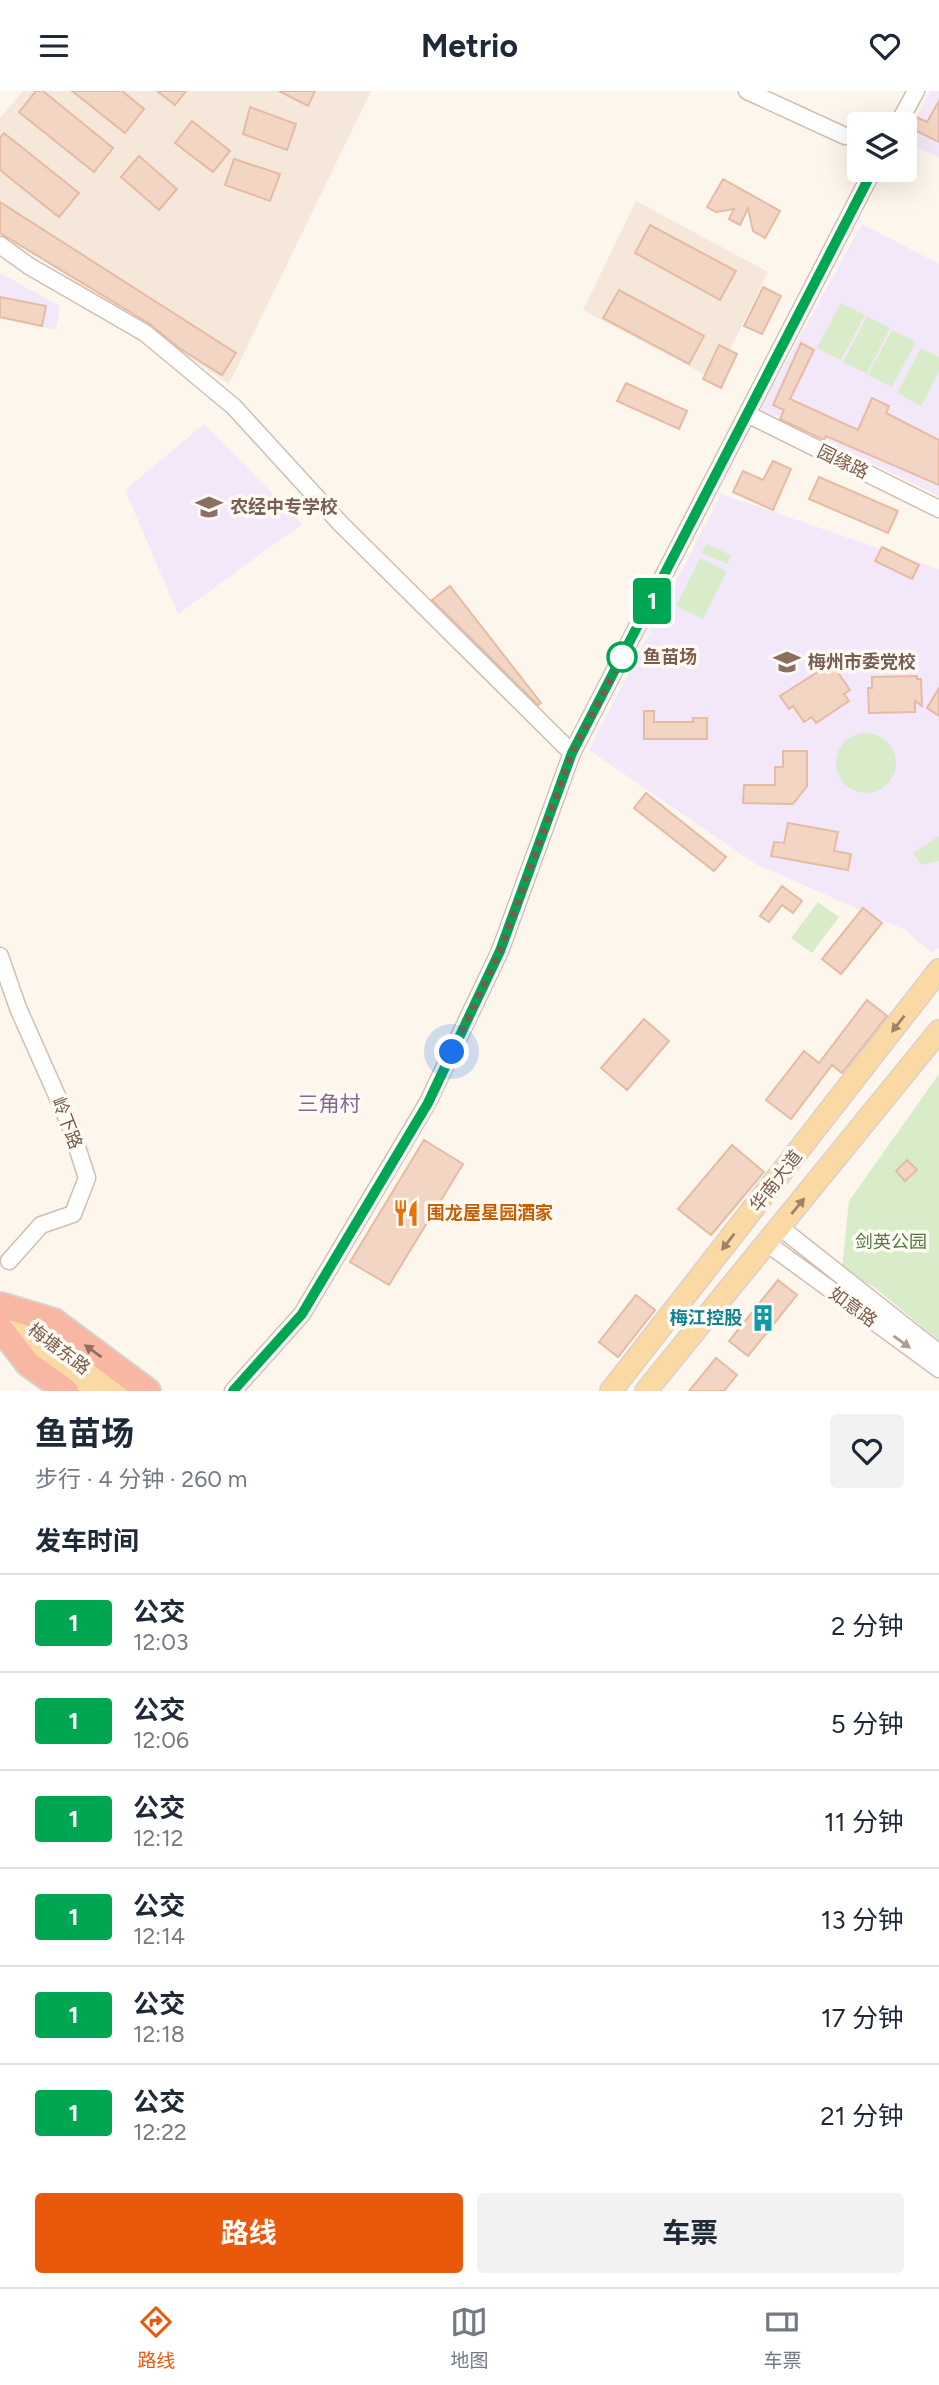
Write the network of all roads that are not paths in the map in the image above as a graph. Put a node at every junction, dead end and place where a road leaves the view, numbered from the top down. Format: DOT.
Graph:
graph roads {
  1 [pos="747,91"];
  2 [pos="916,91"];
  3 [pos="905,112"];
  4 [pos="845,136"];
  5 [pos="867,182"];
  6 [pos="0,245"];
  7 [pos="747,414"];
  8 [pos="939,509"];
  9 [pos="572,753"];
  10 [pos="0,956"];
  11 [pos="939,970"];
  12 [pos="939,1031"];
  13 [pos="774,1236"];
  14 [pos="9,1261"];
  15 [pos="1,1316"];
  16 [pos="939,1353"];
  17 [pos="939,1369"];
  18 [pos="66,1391"];
  19 [pos="88,1391"];
  20 [pos="115,1391"];
  21 [pos="148,1391"];
  22 [pos="233,1391"];
  23 [pos="611,1391"];
  24 [pos="646,1391"];
  1 -- 4 [label="street"];
  2 -- 3 [label="street"];
  5 -- 7 [label="street"];
  6 -- 9 [label="street"];
  7 -- 8 [label="street, 园缘路"];
  7 -- 9 [label="street"];
  9 -- 22 [label="street"];
  10 -- 14 [label="street, 岭下路"];
  11 -- 23 [label="main road, 华南大道, one-way"];
  13 -- 12 [label="main road, 华南大道, one-way"];
  13 -- 16 [label="street, 如意路"];
  13 -- 17 [label="street, 如意路, one-way"];
  13 -- 24 [label="main road, 华南大道"];
  15 -- 18 [label="highway"];
  15 -- 19 [label="main road, 梅塘东路"];
  15 -- 20 [label="main road, 梅塘东路"];
  21 -- 15 [label="highway, one-way"];
}
